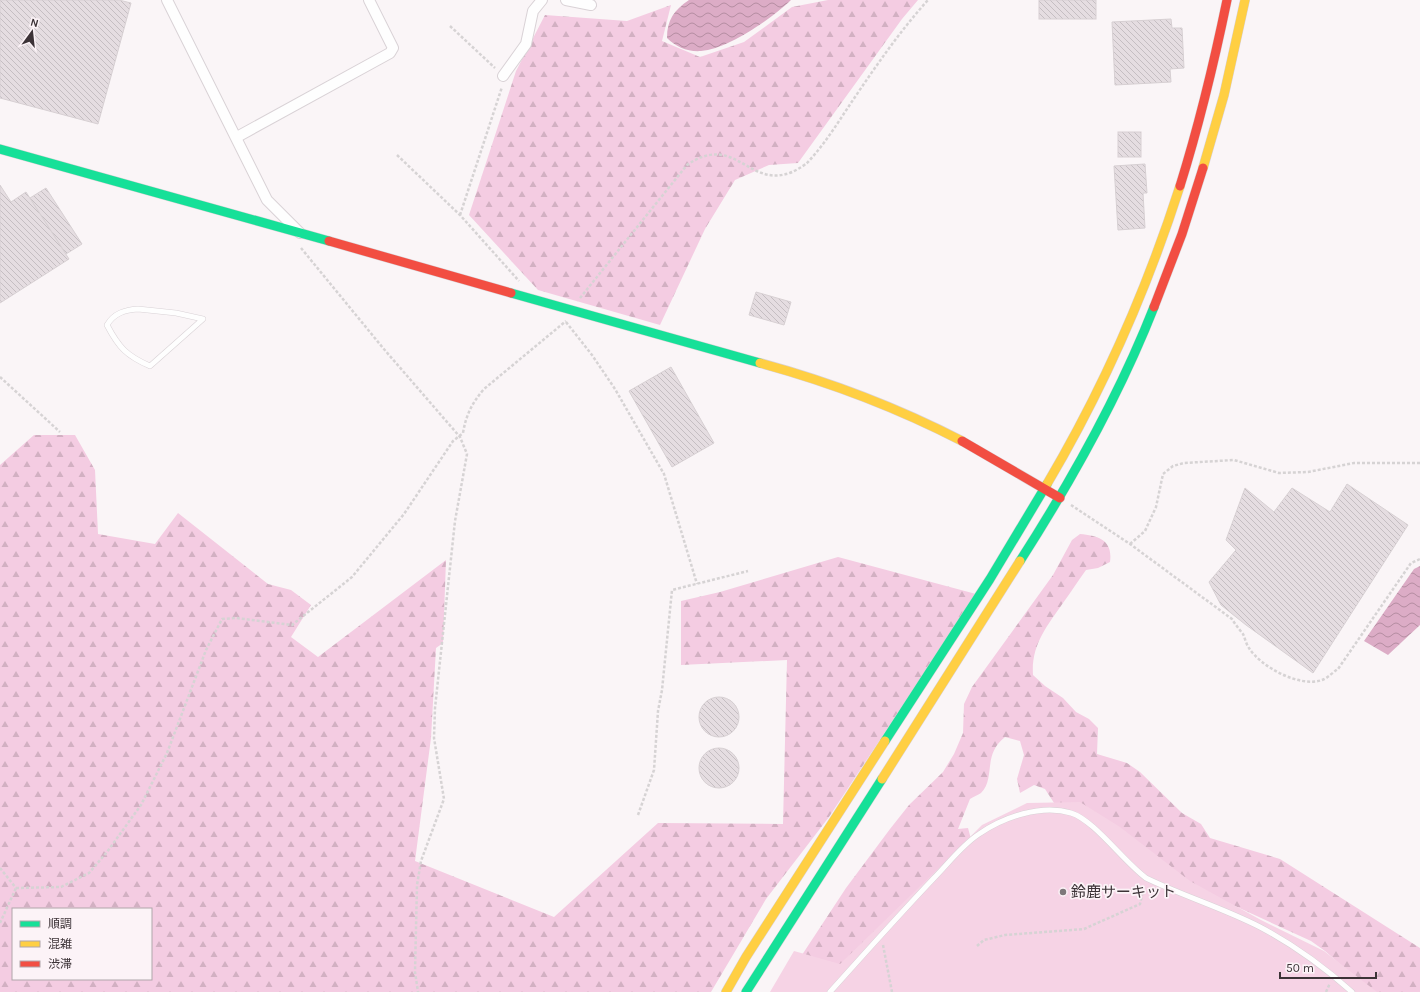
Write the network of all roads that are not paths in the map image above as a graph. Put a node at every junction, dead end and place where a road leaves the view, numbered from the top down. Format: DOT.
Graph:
graph roads {
  1 [pos="167,0"];
  2 [pos="370,0"];
  3 [pos="542,0"];
  4 [pos="566,0"];
  5 [pos="1227,0"];
  6 [pos="1245,0"];
  7 [pos="591,6"];
  8 [pos="503,76"];
  9 [pos="237,137"];
  10 [pos="0,149"];
  11 [pos="301,234"];
  12 [pos="202,319"];
  13 [pos="1044,488"];
  14 [pos="1060,498"];
  15 [pos="726,992"];
  16 [pos="746,992"];
  17 [pos="830,992"];
  18 [pos="1352,992"];
  1 -- 9 [label="street"];
  2 -- 9 [label="street"];
  3 -- 8 [label="street"];
  4 -- 7 [label="street"];
  5 -- 13 [label="street"];
  6 -- 14 [label="street"];
  9 -- 11 [label="street"];
  10 -- 11 [label="street"];
  11 -- 13 [label="street"];
  12 -- 12 [label="lane"];
  13 -- 14 [label="street"];
  13 -- 15 [label="street"];
  14 -- 16 [label="street"];
  17 -- 18 [label="lane"];
}
